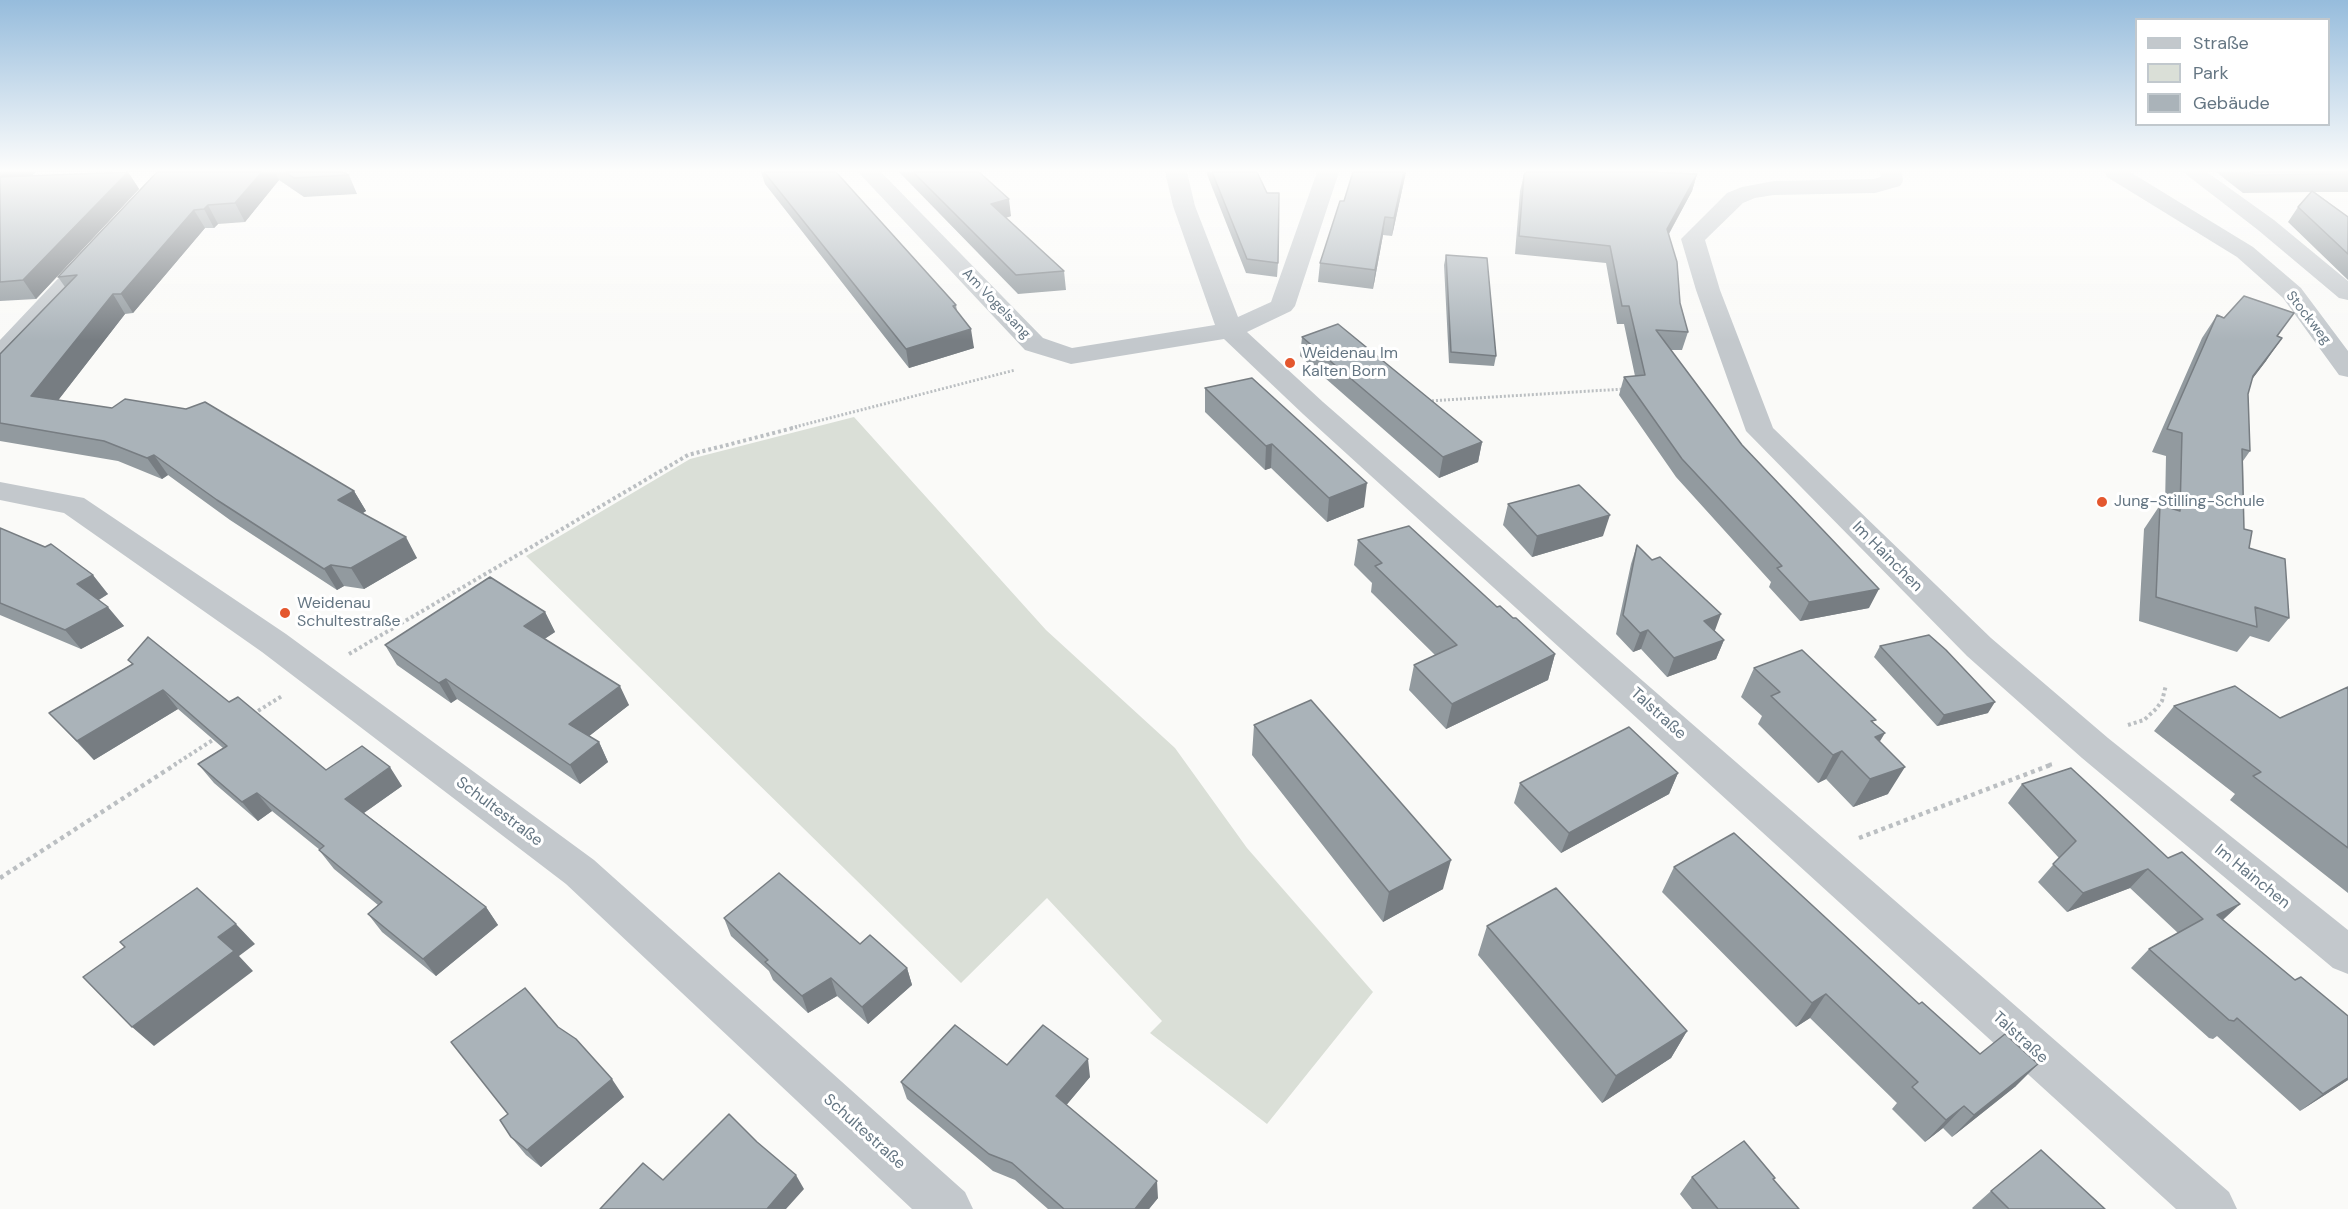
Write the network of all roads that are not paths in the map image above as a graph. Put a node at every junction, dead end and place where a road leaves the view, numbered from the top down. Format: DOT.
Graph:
graph roads {
  1 [pos="923,228"];
  2 [pos="1192,228"];
  3 [pos="1309,228"];
  4 [pos="1704,228"];
  5 [pos="2207,228"];
  6 [pos="2270,228"];
  7 [pos="114,233"];
  8 [pos="2348,293"];
  9 [pos="1230,330"];
  10 [pos="2338,341"];
  11 [pos="0,355"];
  12 [pos="2348,369"];
  13 [pos="0,491"];
  14 [pos="2348,955"];
  15 [pos="948,1209"];
  16 [pos="2212,1209"];
  1 -- 9 [label="street, Am Vogelsang"];
  2 -- 9 [label="street, Talstraße"];
  3 -- 9 [label="street, Am Vogelsang"];
  4 -- 14 [label="street, Im Hainchen"];
  5 -- 10 [label="street, Stockweg"];
  6 -- 8 [label="street"];
  7 -- 11 [label="street"];
  9 -- 16 [label="street, Talstraße"];
  10 -- 12 [label="street, Stockweg"];
  13 -- 15 [label="street, Schultestraße"];
}
